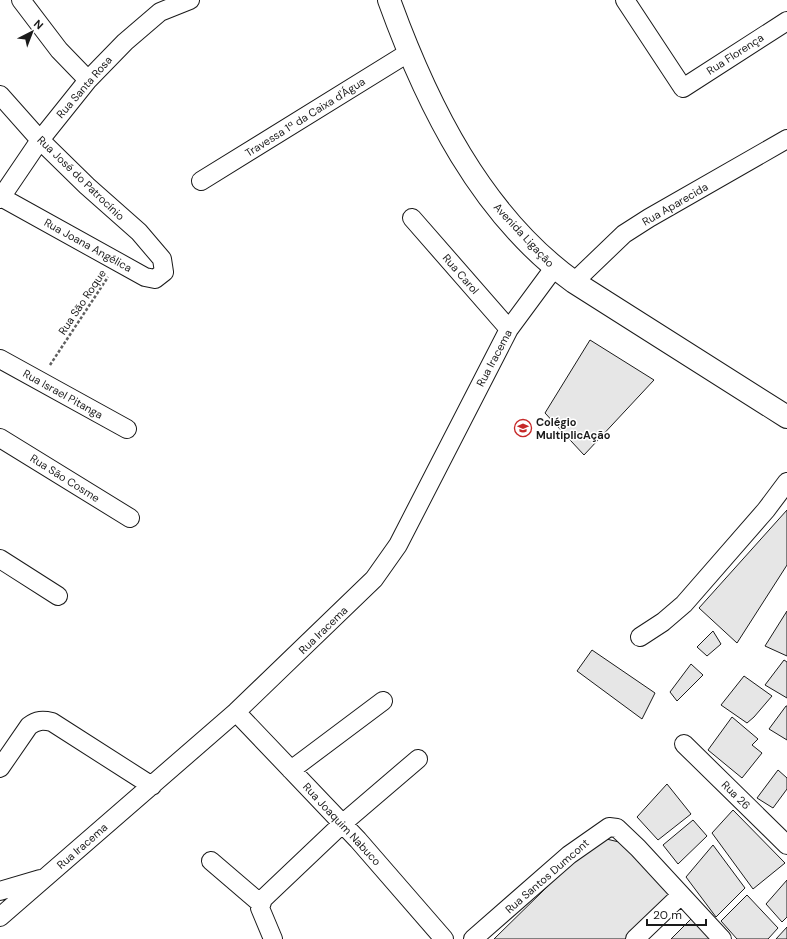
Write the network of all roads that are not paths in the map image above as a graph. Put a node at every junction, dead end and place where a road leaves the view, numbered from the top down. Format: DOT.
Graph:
graph roads {
  1 [pos="21,0"];
  2 [pos="190,0"];
  3 [pos="389,0"];
  4 [pos="625,0"];
  5 [pos="158,6"];
  6 [pos="787,21"];
  7 [pos="408,53"];
  8 [pos="88,80"];
  9 [pos="0,95"];
  10 [pos="787,139"];
  11 [pos="40,140"];
  12 [pos="201,182"];
  13 [pos="1,198"];
  14 [pos="412,218"];
  15 [pos="162,260"];
  16 [pos="554,268"];
  17 [pos="574,282"];
  18 [pos="509,329"];
  19 [pos="0,359"];
  20 [pos="787,417"];
  21 [pos="127,429"];
  22 [pos="0,438"];
  23 [pos="787,482"];
  24 [pos="130,518"];
  25 [pos="0,559"];
  26 [pos="58,596"];
  27 [pos="640,637"];
  28 [pos="383,701"];
  29 [pos="236,712"];
  30 [pos="684,744"];
  31 [pos="418,759"];
  32 [pos="0,768"];
  33 [pos="291,770"];
  34 [pos="152,786"];
  35 [pos="342,824"];
  36 [pos="787,845"];
  37 [pos="211,861"];
  38 [pos="46,878"];
  39 [pos="0,891"];
  40 [pos="682,895"];
  41 [pos="260,903"];
  42 [pos="0,917"];
  43 [pos="272,939"];
  44 [pos="444,939"];
  45 [pos="473,939"];
  46 [pos="635,939"];
  47 [pos="722,939"];
  1 -- 8 [label="street"];
  2 -- 5 [label="street, Rua Santa Rosa"];
  3 -- 7 [label="main road, Avenida Ligação"];
  4 -- 6 [label="street, Rua Florença"];
  5 -- 8 [label="street, Rua Santa Rosa"];
  7 -- 12 [label="street, Travessa 1ª da Caixa d'Água"];
  7 -- 16 [label="main road, Avenida Ligação"];
  8 -- 11 [label="street, Rua Santa Rosa"];
  9 -- 11 [label="street, Rua José do Patrocínio"];
  10 -- 17 [label="street, Rua Aparecida"];
  11 -- 13 [label="street, Rua Santa Rosa"];
  11 -- 15 [label="street, Rua José do Patrocínio"];
  13 -- 15 [label="street, Rua Joana Angélica"];
  14 -- 18 [label="street, Rua Carol"];
  16 -- 17 [label="main road, Avenida Ligação"];
  16 -- 18 [label="street, Rua Iracema"];
  17 -- 20 [label="main road, Avenida Ligação"];
  18 -- 29 [label="street, Rua Iracema"];
  19 -- 21 [label="street, Rua Israel Pitanga"];
  22 -- 24 [label="street, Rua São Cosme"];
  23 -- 27 [label="street"];
  25 -- 26 [label="street"];
  28 -- 33 [label="street"];
  29 -- 33 [label="street, Rua Joaquim Nabuco"];
  29 -- 34 [label="street, Rua Iracema"];
  30 -- 36 [label="street, Rua 26"];
  31 -- 35 [label="street"];
  32 -- 34 [label="street"];
  33 -- 35 [label="street, Rua Joaquim Nabuco"];
  34 -- 38 [label="street, Rua Iracema"];
  35 -- 41 [label="street"];
  35 -- 44 [label="street, Rua Joaquim Nabuco"];
  37 -- 41 [label="street"];
  38 -- 39 [label="street"];
  38 -- 42 [label="street, Rua Iracema"];
  40 -- 45 [label="street, Rua Santos Dumcont"];
  40 -- 46 [label="street"];
  40 -- 47 [label="street, Rua Santos Dumcont"];
  41 -- 43 [label="street"];
}
